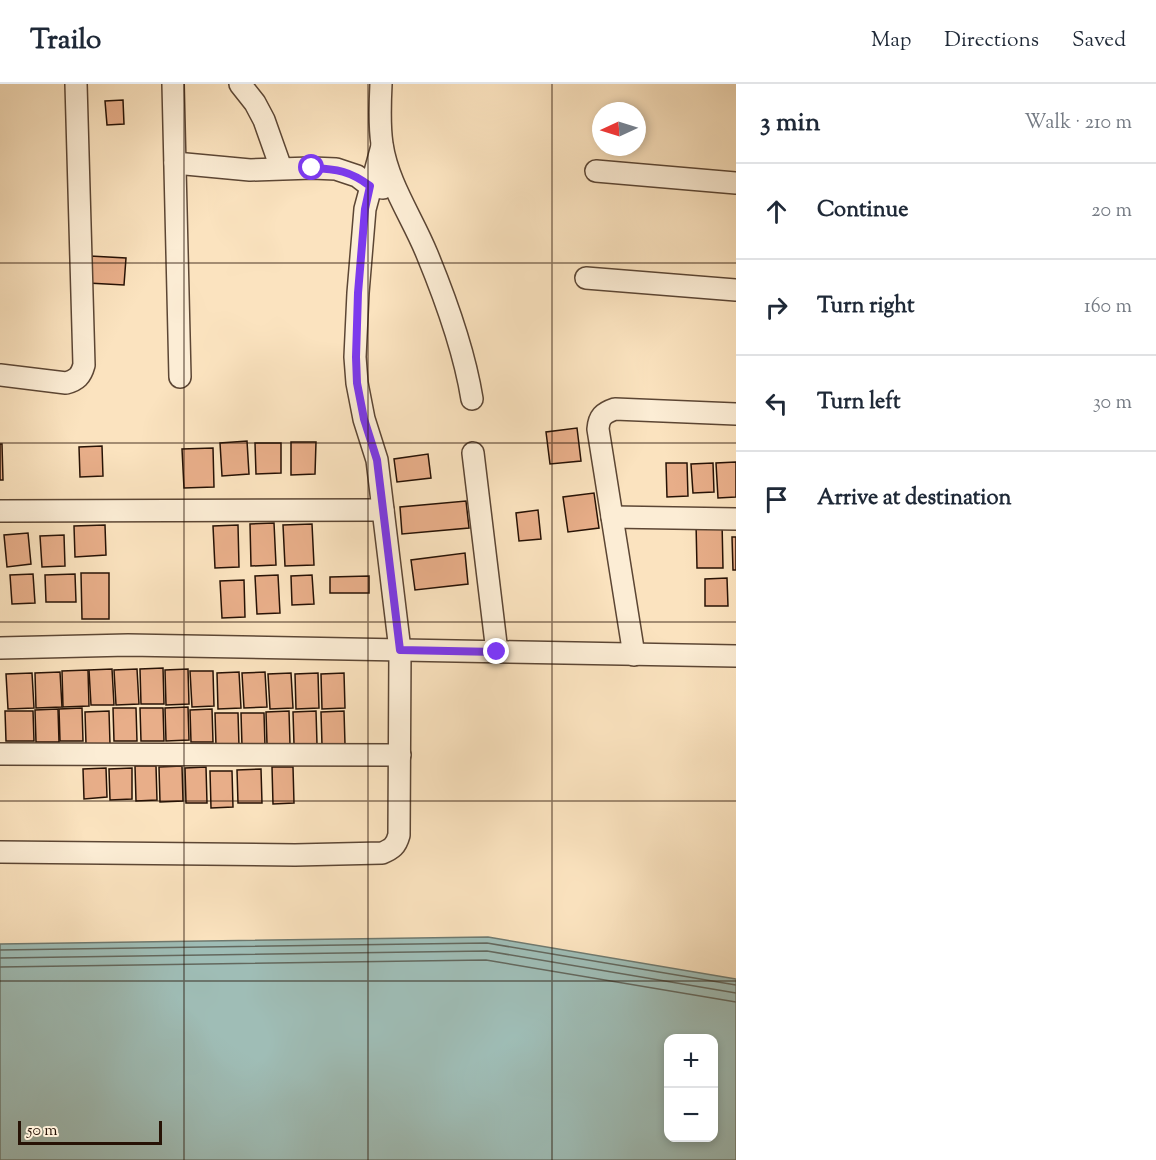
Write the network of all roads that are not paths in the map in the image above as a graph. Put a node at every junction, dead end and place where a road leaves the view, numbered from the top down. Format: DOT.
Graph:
graph roads {
  1 [pos="76,84"];
  2 [pos="173,84"];
  3 [pos="240,84"];
  4 [pos="381,84"];
  5 [pos="382,146"];
  6 [pos="175,163"];
  7 [pos="281,168"];
  8 [pos="596,171"];
  9 [pos="736,183"];
  10 [pos="370,186"];
  11 [pos="395,190"];
  12 [pos="586,278"];
  13 [pos="736,290"];
  14 [pos="0,375"];
  15 [pos="180,377"];
  16 [pos="472,399"];
  17 [pos="736,414"];
  18 [pos="473,453"];
  19 [pos="383,510"];
  20 [pos="0,511"];
  21 [pos="612,517"];
  22 [pos="736,519"];
  23 [pos="0,648"];
  24 [pos="400,650"];
  25 [pos="497,652"];
  26 [pos="634,655"];
  27 [pos="736,656"];
  28 [pos="0,754"];
  29 [pos="400,755"];
  30 [pos="0,852"];
  1 -- 14 [label="street"];
  2 -- 6 [label="street"];
  3 -- 7 [label="street"];
  4 -- 5 [label="street"];
  5 -- 10 [label="street"];
  5 -- 11 [label="street"];
  6 -- 7 [label="street"];
  6 -- 15 [label="street"];
  7 -- 10 [label="street"];
  8 -- 9 [label="street"];
  10 -- 11 [label="street"];
  10 -- 19 [label="street"];
  11 -- 16 [label="street"];
  12 -- 13 [label="street"];
  17 -- 21 [label="street"];
  18 -- 25 [label="street"];
  19 -- 20 [label="street"];
  19 -- 24 [label="street"];
  21 -- 22 [label="street"];
  21 -- 26 [label="street"];
  23 -- 24 [label="street"];
  24 -- 25 [label="street"];
  24 -- 29 [label="street"];
  25 -- 26 [label="street"];
  26 -- 27 [label="street"];
  28 -- 29 [label="street"];
  29 -- 30 [label="street"];
}
